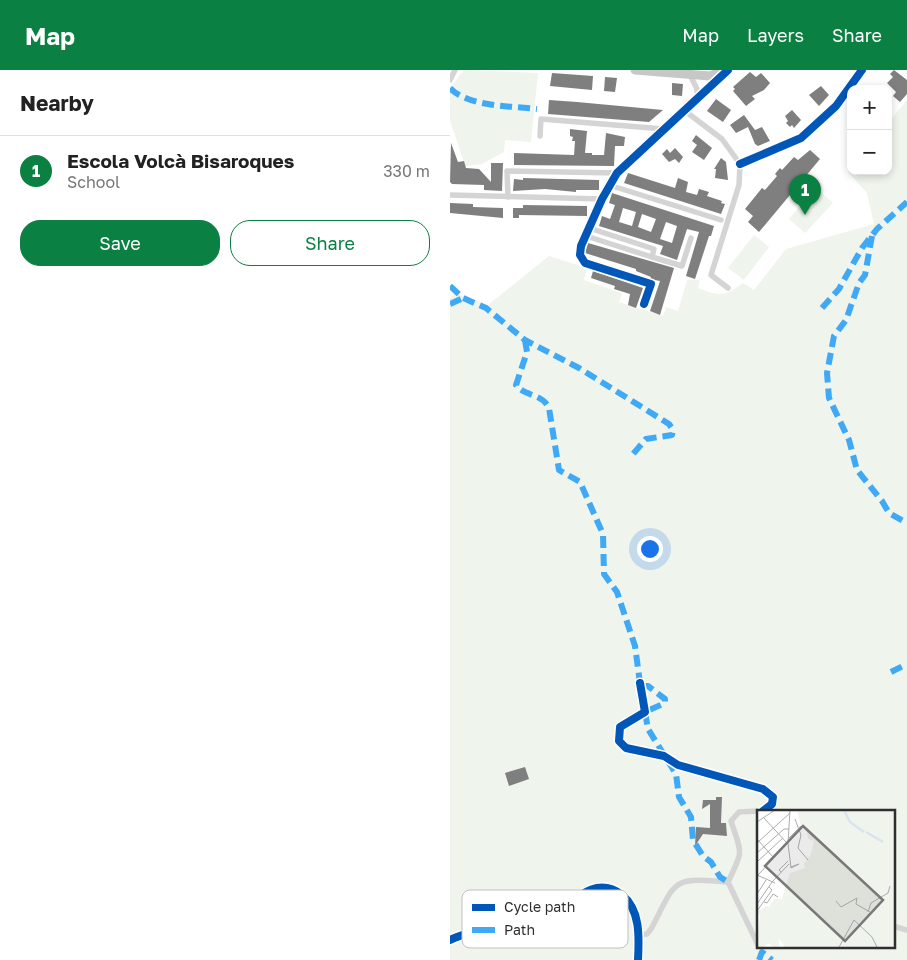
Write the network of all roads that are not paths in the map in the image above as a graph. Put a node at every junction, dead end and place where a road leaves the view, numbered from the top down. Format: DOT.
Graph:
graph roads {
  1 [pos="455,70"];
  2 [pos="636,70"];
  3 [pos="726,70"];
  4 [pos="862,70"];
  5 [pos="710,73"];
  6 [pos="690,75"];
  7 [pos="450,80"];
  8 [pos="697,99"];
  9 [pos="684,111"];
  10 [pos="664,129"];
  11 [pos="540,136"];
  12 [pos="740,164"];
  13 [pos="617,173"];
  14 [pos="609,185"];
  15 [pos="450,195"];
  16 [pos="508,197"];
  17 [pos="602,199"];
  18 [pos="721,220"];
  19 [pos="589,228"];
  20 [pos="586,236"];
  21 [pos="691,238"];
  22 [pos="652,257"];
  23 [pos="728,288"];
  24 [pos="644,304"];
  25 [pos="640,682"];
  26 [pos="763,810"];
  27 [pos="757,812"];
  28 [pos="728,882"];
  29 [pos="592,890"];
  30 [pos="615,890"];
  31 [pos="628,902"];
  32 [pos="894,926"];
  33 [pos="907,930"];
  34 [pos="462,934"];
  35 [pos="639,935"];
  36 [pos="756,935"];
  37 [pos="450,940"];
  38 [pos="638,960"];
  1 -- 7 [label="street"];
  2 -- 6 [label="main road"];
  3 -- 5 [label="main road"];
  3 -- 8 [label="street"];
  4 -- 12 [label="street"];
  5 -- 6 [label="main road"];
  6 -- 8 [label="street"];
  8 -- 9 [label="street"];
  9 -- 10 [label="street"];
  9 -- 12 [label="street"];
  10 -- 11 [label="street"];
  10 -- 13 [label="street"];
  12 -- 23 [label="street"];
  13 -- 14 [label="street"];
  13 -- 16 [label="street"];
  14 -- 17 [label="street"];
  14 -- 18 [label="street"];
  15 -- 16 [label="street"];
  16 -- 17 [label="street"];
  17 -- 19 [label="street"];
  19 -- 20 [label="street"];
  19 -- 22 [label="street"];
  20 -- 22 [label="street"];
  20 -- 24 [label="street"];
  21 -- 22 [label="street"];
  25 -- 26 [label="street"];
  27 -- 28 [label="street"];
  28 -- 35 [label="street"];
  28 -- 36 [label="street"];
  29 -- 30 [label="street"];
  31 -- 35 [label="street"];
  32 -- 33 [label="street"];
  34 -- 37 [label="street"];
  35 -- 38 [label="street"];
}
